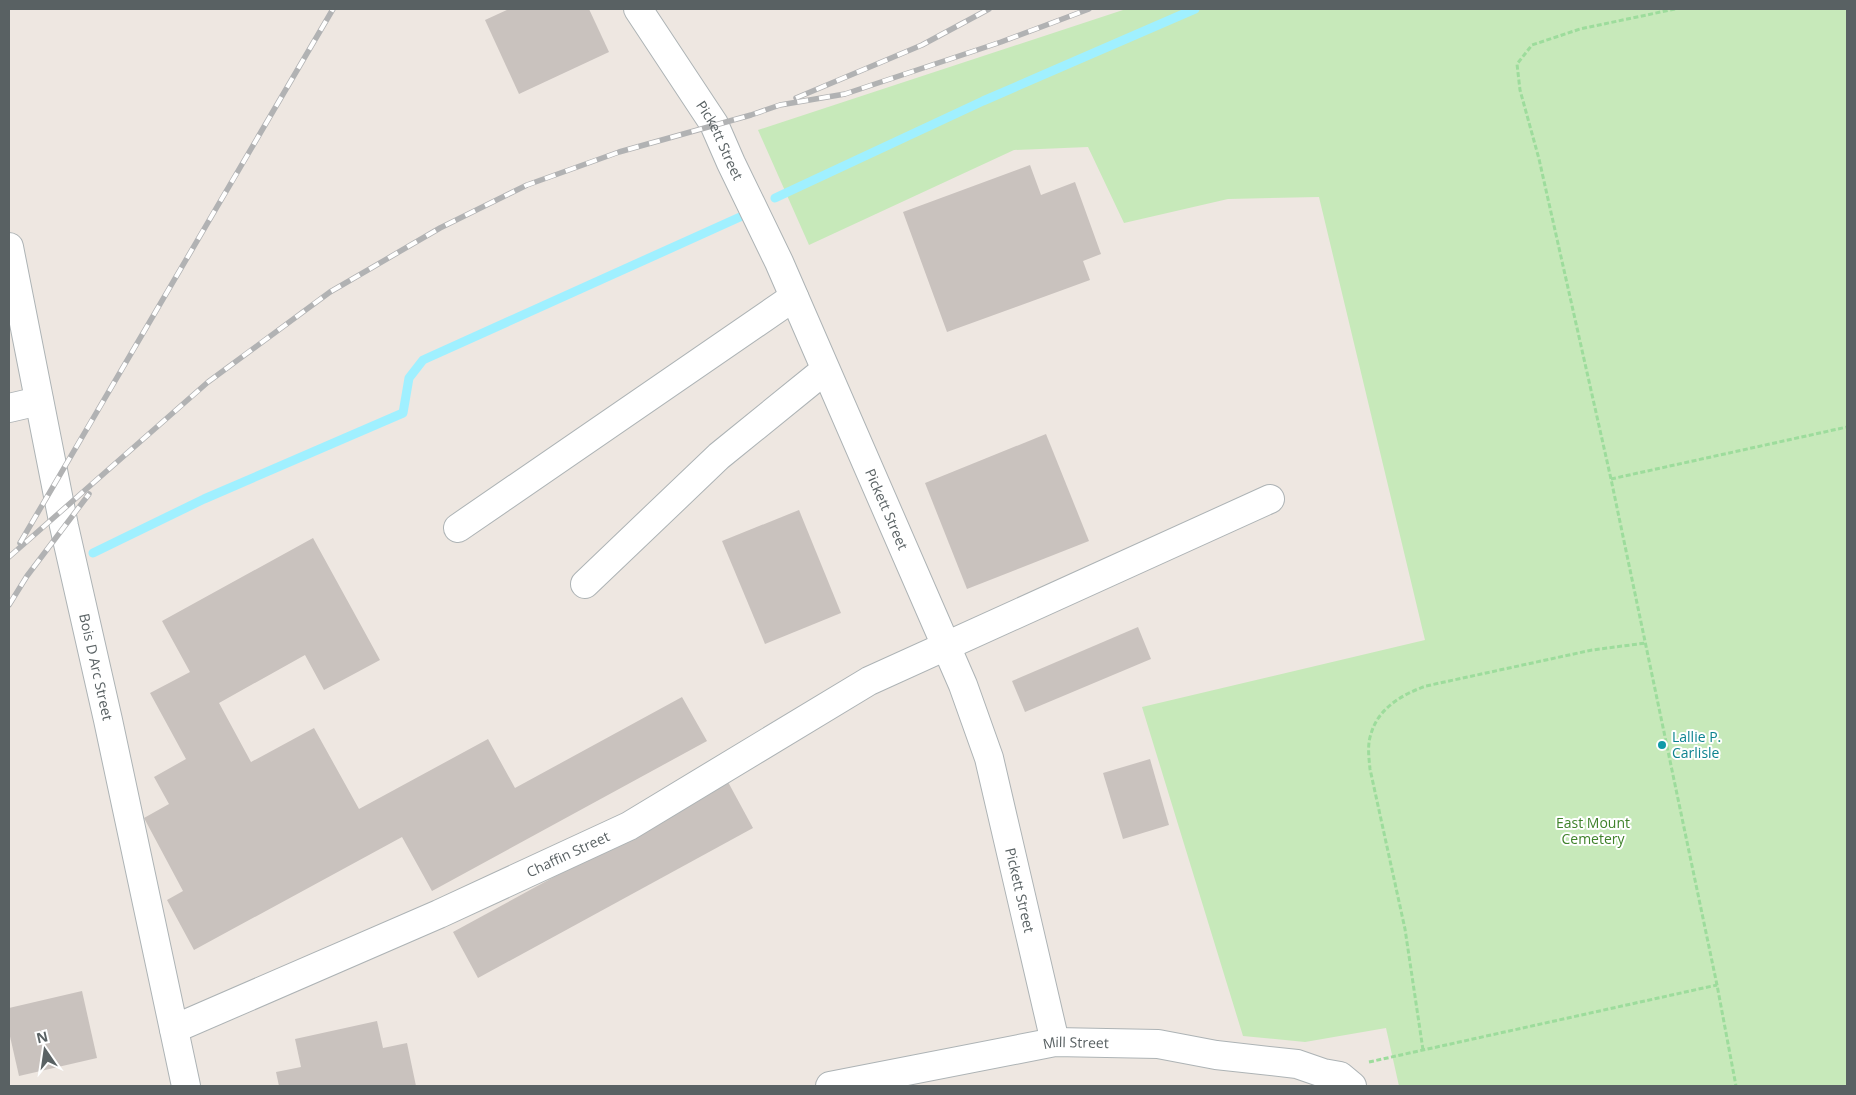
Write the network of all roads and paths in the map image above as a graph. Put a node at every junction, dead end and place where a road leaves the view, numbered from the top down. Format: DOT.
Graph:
graph roads {
  1 [pos="638,9"];
  2 [pos="1675,9"];
  3 [pos="9,247"];
  4 [pos="794,297"];
  5 [pos="825,370"];
  6 [pos="40,401"];
  7 [pos="9,408"];
  8 [pos="1847,427"];
  9 [pos="1611,479"];
  10 [pos="1270,499"];
  11 [pos="458,528"];
  12 [pos="585,584"];
  13 [pos="1646,643"];
  14 [pos="945,646"];
  15 [pos="1717,985"];
  16 [pos="174,1029"];
  17 [pos="1055,1042"];
  18 [pos="1423,1050"];
  19 [pos="1323,1073"];
  20 [pos="930,1077"];
  21 [pos="186,1086"];
  22 [pos="830,1086"];
  23 [pos="1352,1086"];
  24 [pos="1736,1086"];
  1 -- 4 [label="street, Pickett Street"];
  2 -- 9 [label="path"];
  3 -- 6 [label="street, Bois D Arc Street"];
  4 -- 5 [label="street, Pickett Street"];
  4 -- 11 [label="street"];
  5 -- 12 [label="street"];
  5 -- 14 [label="street, Pickett Street"];
  6 -- 7 [label="street"];
  6 -- 16 [label="street, Bois D Arc Street"];
  8 -- 9 [label="path"];
  9 -- 13 [label="path"];
  10 -- 14 [label="street, Chaffin Street"];
  13 -- 15 [label="path"];
  13 -- 18 [label="path"];
  14 -- 16 [label="street, Chaffin Street"];
  14 -- 17 [label="street, Pickett Street"];
  15 -- 18 [label="path"];
  15 -- 24 [label="path"];
  16 -- 21 [label="street, Bois D Arc Street"];
  17 -- 19 [label="street, Mill Street"];
  17 -- 20 [label="street, Mill Street"];
  18 -- 19 [label="path"];
  19 -- 23 [label="street, Mill Street"];
  20 -- 22 [label="street, Mill Street"];
}
